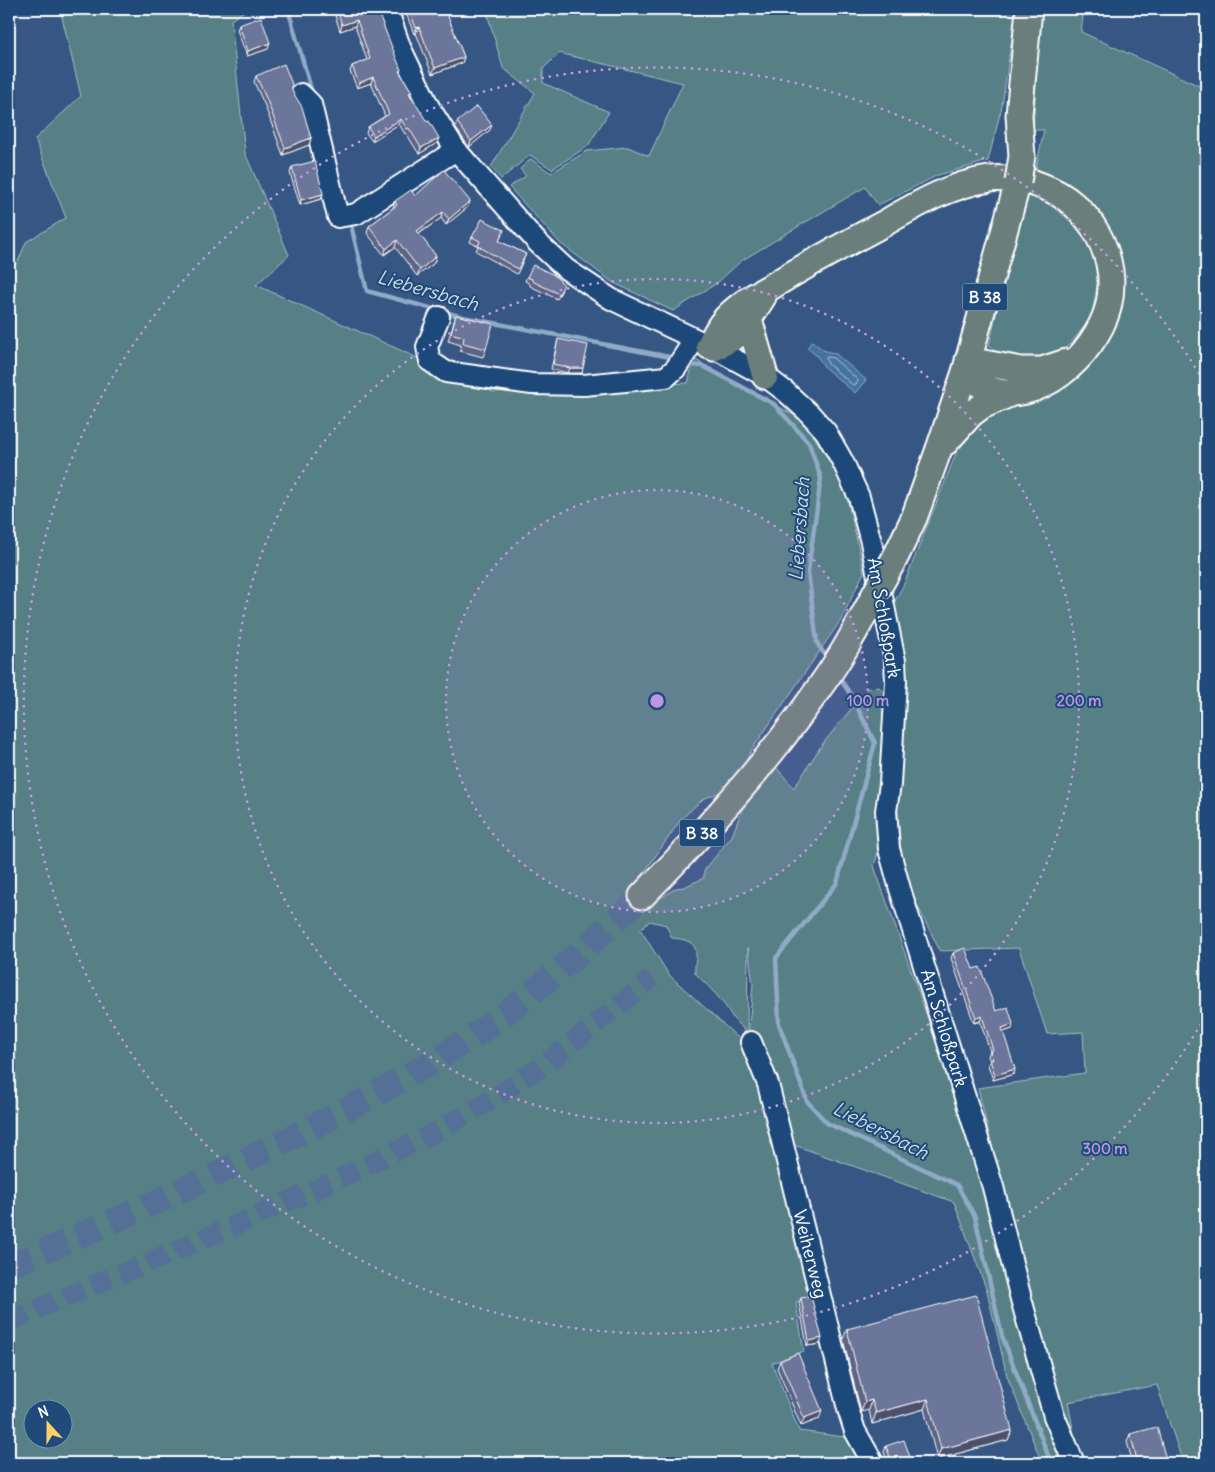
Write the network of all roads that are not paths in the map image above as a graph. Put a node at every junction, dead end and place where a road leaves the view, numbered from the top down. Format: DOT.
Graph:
graph roads {
  1 [pos="387,9"];
  2 [pos="1028,9"];
  3 [pos="301,94"];
  4 [pos="456,150"];
  5 [pos="774,284"];
  6 [pos="438,317"];
  7 [pos="749,319"];
  8 [pos="706,344"];
  9 [pos="1076,359"];
  10 [pos="967,366"];
  11 [pos="765,376"];
  12 [pos="1010,394"];
  13 [pos="939,449"];
  14 [pos="642,896"];
  15 [pos="751,1042"];
  16 [pos="873,1463"];
  17 [pos="1074,1463"];
  1 -- 4 [label="street, Am Schloßpark"];
  2 -- 10 [label="main road, B 38, bridge"];
  3 -- 4 [label="street"];
  4 -- 8 [label="street, Am Schloßpark"];
  5 -- 7 [label="main road"];
  5 -- 8 [label="main road"];
  5 -- 9 [label="main road"];
  6 -- 8 [label="street"];
  7 -- 8 [label="main road"];
  7 -- 11 [label="main road"];
  8 -- 11 [label="street, Am Schloßpark"];
  9 -- 10 [label="main road"];
  9 -- 12 [label="main road"];
  10 -- 12 [label="main road"];
  10 -- 13 [label="main road, B 38"];
  11 -- 17 [label="street, Am Schloßpark"];
  12 -- 13 [label="main road"];
  13 -- 14 [label="main road, B 38, bridge"];
  15 -- 16 [label="street, Weiherweg"];
}
